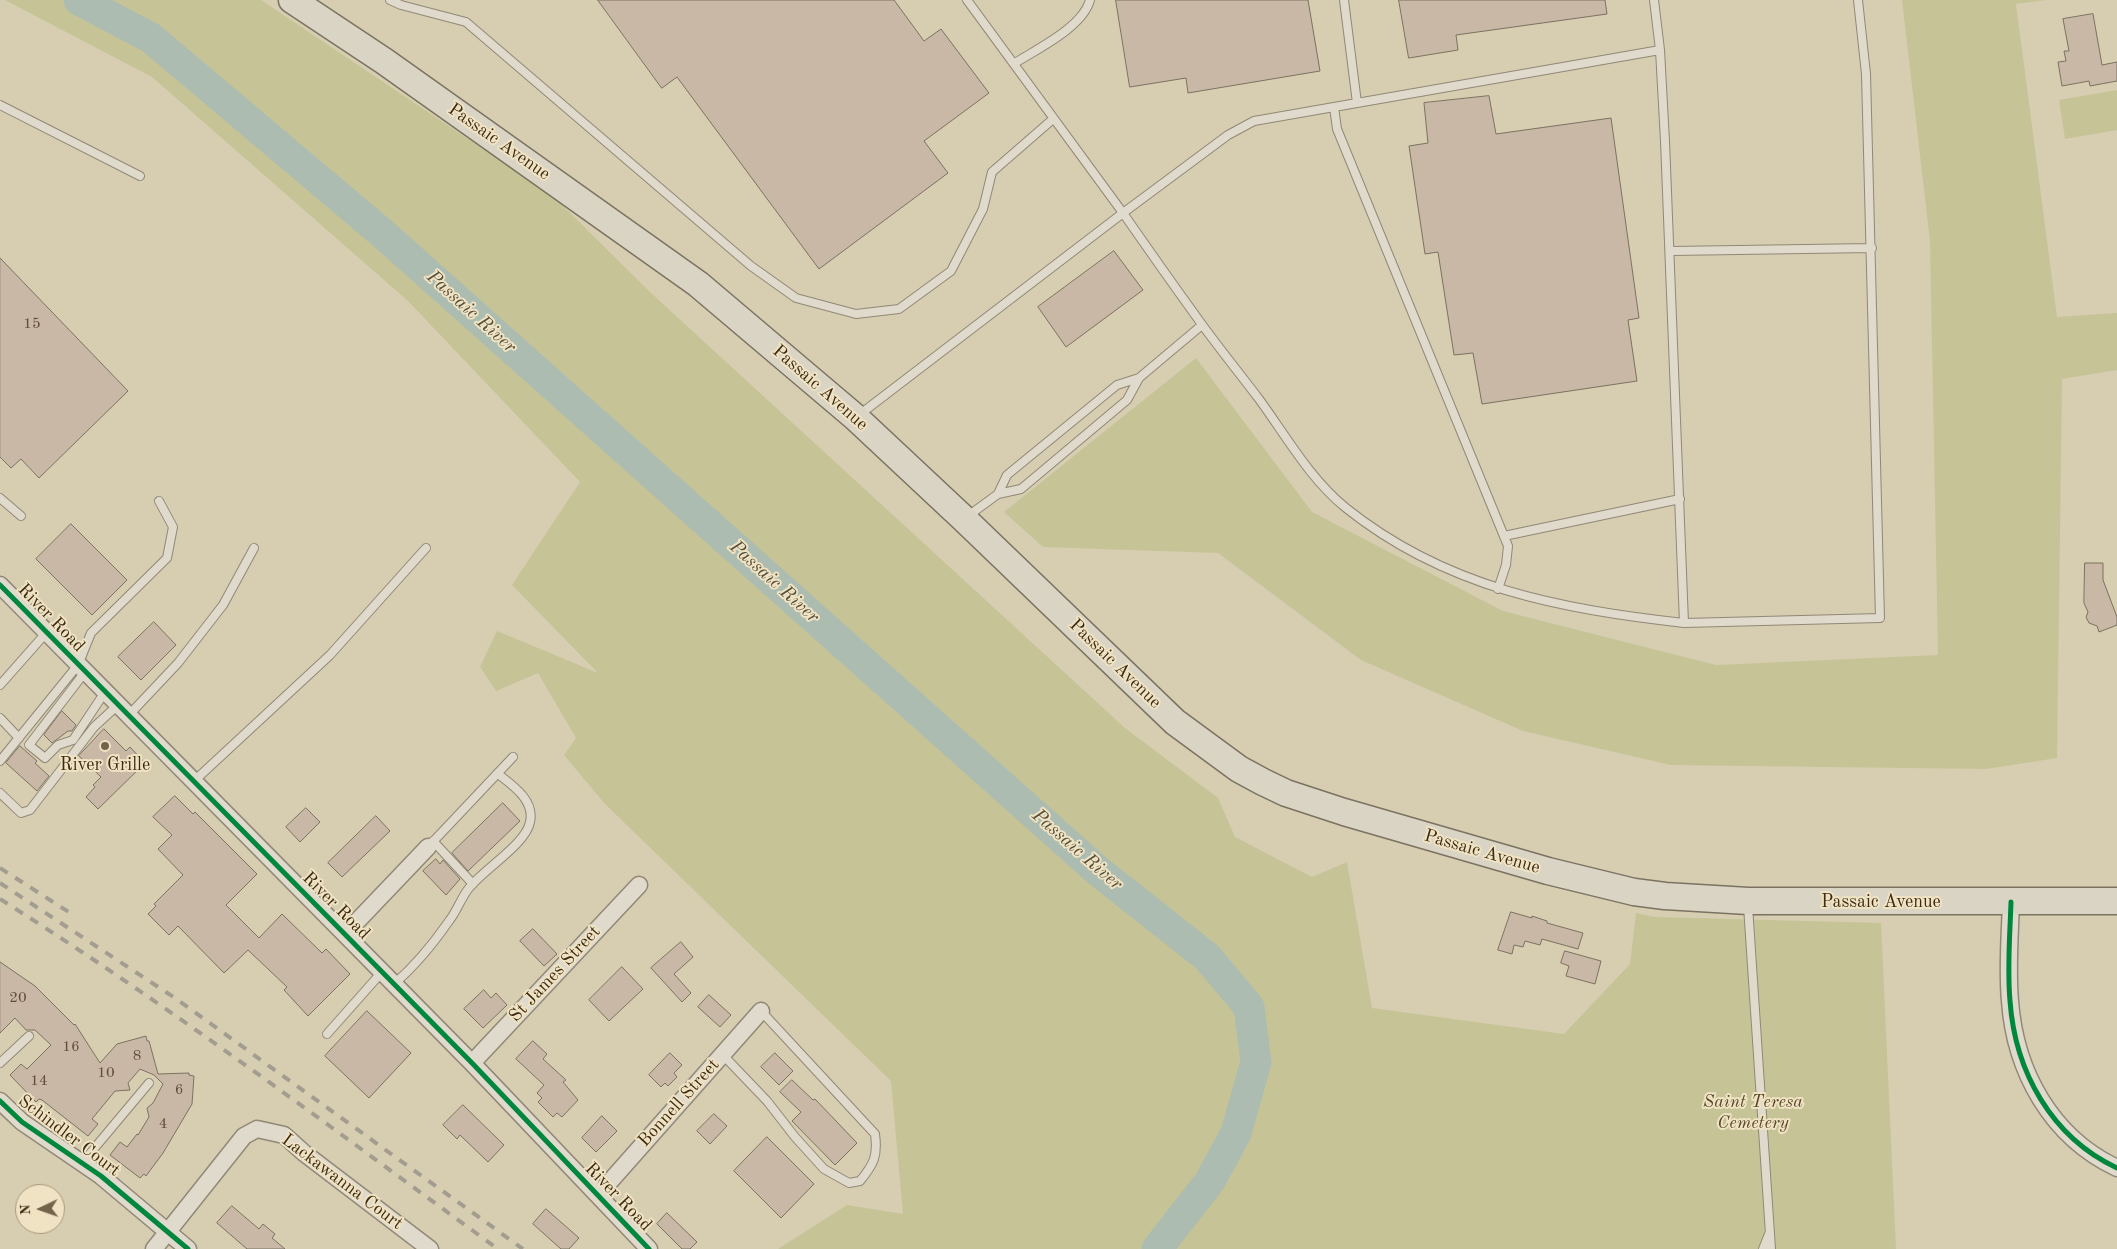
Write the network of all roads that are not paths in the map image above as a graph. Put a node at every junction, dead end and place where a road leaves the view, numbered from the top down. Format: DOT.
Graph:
graph roads {
  1 [pos="292,0"];
  2 [pos="390,0"];
  3 [pos="967,0"];
  4 [pos="1090,0"];
  5 [pos="1344,0"];
  6 [pos="1654,0"];
  7 [pos="1858,0"];
  8 [pos="1660,50"];
  9 [pos="1014,63"];
  10 [pos="1357,103"];
  11 [pos="0,106"];
  12 [pos="1334,107"];
  13 [pos="1053,119"];
  14 [pos="140,176"];
  15 [pos="1123,213"];
  16 [pos="1872,248"];
  17 [pos="1671,251"];
  18 [pos="1202,325"];
  19 [pos="1139,378"];
  20 [pos="855,418"];
  21 [pos="998,494"];
  22 [pos="0,498"];
  23 [pos="1680,499"];
  24 [pos="159,501"];
  25 [pos="21,516"];
  26 [pos="964,519"];
  27 [pos="1504,536"];
  28 [pos="254,548"];
  29 [pos="426,548"];
  30 [pos="0,585"];
  31 [pos="1498,590"];
  32 [pos="1684,623"];
  33 [pos="46,633"];
  34 [pos="81,668"];
  35 [pos="0,685"];
  36 [pos="105,692"];
  37 [pos="123,711"];
  38 [pos="0,718"];
  39 [pos="19,738"];
  40 [pos="513,757"];
  41 [pos="0,761"];
  42 [pos="498,774"];
  43 [pos="193,782"];
  44 [pos="0,793"];
  45 [pos="431,844"];
  46 [pos="473,884"];
  47 [pos="639,885"];
  48 [pos="1748,901"];
  49 [pos="2011,902"];
  50 [pos="2117,902"];
  51 [pos="345,934"];
  52 [pos="382,972"];
  53 [pos="394,984"];
  54 [pos="760,1011"];
  55 [pos="327,1034"];
  56 [pos="29,1036"];
  57 [pos="722,1054"];
  58 [pos="0,1063"];
  59 [pos="472,1063"];
  60 [pos="149,1083"];
  61 [pos="0,1101"];
  62 [pos="82,1162"];
  63 [pos="2117,1168"];
  64 [pos="598,1195"];
  65 [pos="167,1232"];
  66 [pos="1770,1232"];
  67 [pos="154,1249"];
  68 [pos="188,1249"];
  69 [pos="430,1249"];
  70 [pos="649,1249"];
  71 [pos="1763,1249"];
  72 [pos="1771,1249"];
  1 -- 20 [label="main road, Passaic Avenue"];
  2 -- 13 [label="lane"];
  3 -- 9 [label="lane"];
  4 -- 9 [label="lane"];
  5 -- 10 [label="lane"];
  6 -- 8 [label="lane"];
  7 -- 16 [label="lane"];
  8 -- 10 [label="lane"];
  8 -- 17 [label="lane"];
  9 -- 13 [label="lane"];
  10 -- 12 [label="lane"];
  11 -- 14 [label="lane"];
  12 -- 15 [label="lane"];
  12 -- 27 [label="lane"];
  13 -- 15 [label="lane"];
  15 -- 18 [label="lane"];
  15 -- 20 [label="lane"];
  16 -- 17 [label="lane"];
  16 -- 32 [label="lane"];
  17 -- 23 [label="lane"];
  18 -- 19 [label="lane"];
  18 -- 31 [label="lane"];
  19 -- 21 [label="lane"];
  19 -- 21 [label="lane"];
  20 -- 26 [label="main road, Passaic Avenue"];
  21 -- 26 [label="lane"];
  22 -- 25 [label="lane"];
  23 -- 27 [label="lane"];
  23 -- 32 [label="lane"];
  24 -- 34 [label="lane"];
  26 -- 48 [label="main road, Passaic Avenue"];
  27 -- 31 [label="lane"];
  28 -- 37 [label="lane"];
  29 -- 43 [label="lane"];
  30 -- 33 [label="street, River Road"];
  31 -- 32 [label="lane"];
  33 -- 34 [label="street, River Road"];
  33 -- 35 [label="lane"];
  34 -- 36 [label="street, River Road"];
  34 -- 36 [label="lane"];
  34 -- 39 [label="lane"];
  36 -- 37 [label="street, River Road"];
  37 -- 43 [label="street, River Road"];
  37 -- 44 [label="lane"];
  38 -- 39 [label="lane"];
  39 -- 41 [label="lane"];
  40 -- 42 [label="lane"];
  42 -- 45 [label="lane"];
  42 -- 46 [label="lane"];
  43 -- 51 [label="street, River Road"];
  45 -- 46 [label="lane"];
  45 -- 51 [label="street"];
  46 -- 53 [label="lane"];
  47 -- 59 [label="street, St James Street"];
  48 -- 49 [label="main road, Passaic Avenue"];
  48 -- 66 [label="lane"];
  49 -- 50 [label="main road, Passaic Avenue"];
  49 -- 63 [label="street"];
  51 -- 52 [label="street, River Road"];
  52 -- 53 [label="street, River Road"];
  52 -- 55 [label="lane"];
  53 -- 59 [label="street, River Road"];
  54 -- 57 [label="street, Bonnell Street"];
  54 -- 57 [label="lane"];
  56 -- 58 [label="lane"];
  57 -- 64 [label="street, Bonnell Street"];
  59 -- 64 [label="street, River Road"];
  60 -- 62 [label="lane"];
  61 -- 62 [label="street, Schindler Court"];
  62 -- 65 [label="street, Schindler Court"];
  64 -- 70 [label="street, River Road"];
  65 -- 67 [label="street"];
  65 -- 68 [label="street, Schindler Court"];
  65 -- 69 [label="street, Lackawanna Court"];
  66 -- 71 [label="lane"];
  66 -- 72 [label="lane"];
}
